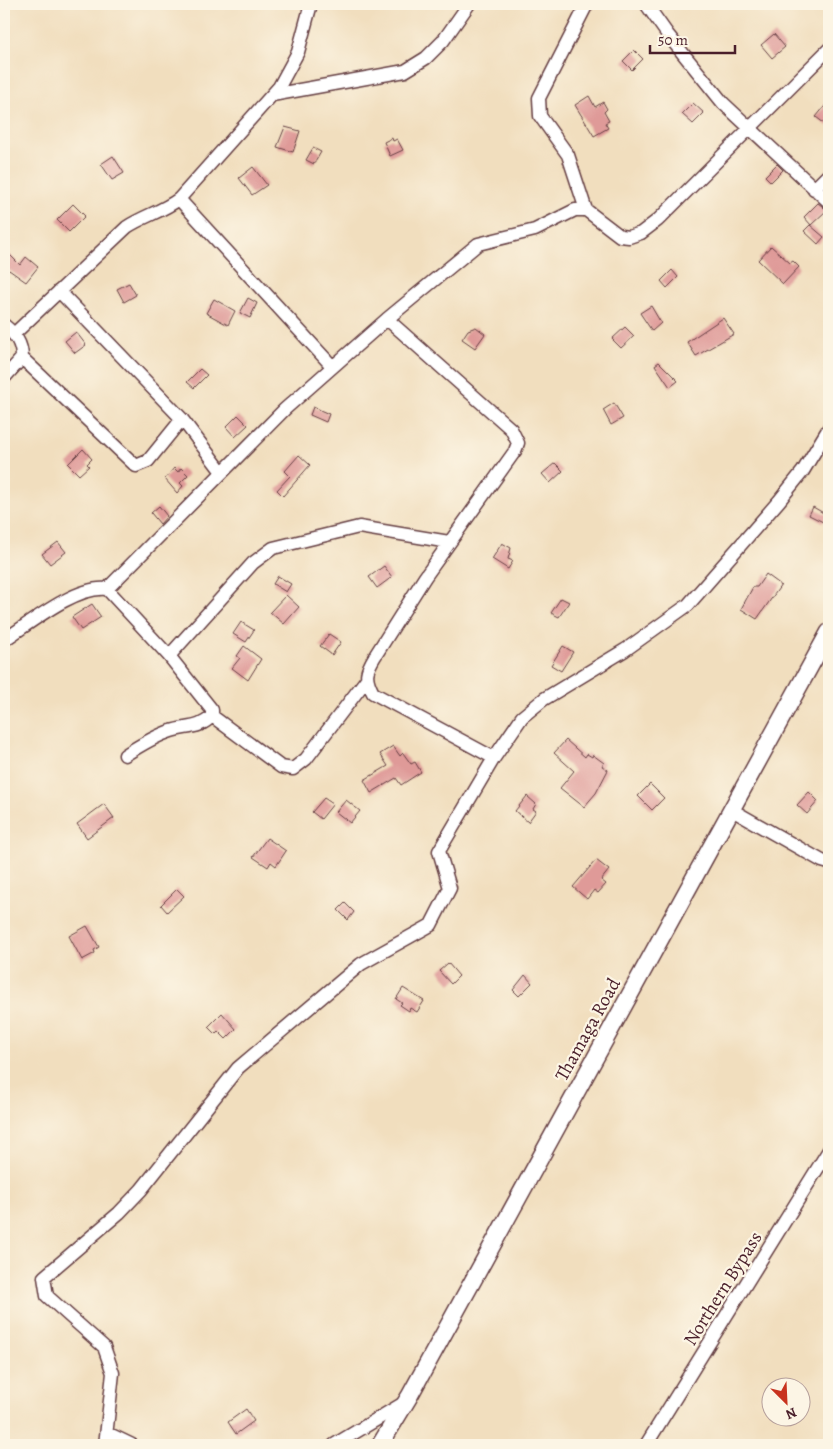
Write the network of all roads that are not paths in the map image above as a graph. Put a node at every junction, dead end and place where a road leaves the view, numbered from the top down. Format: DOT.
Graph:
graph roads {
  1 [pos="311,4"];
  2 [pos="469,4"];
  3 [pos="587,4"];
  4 [pos="646,4"];
  5 [pos="829,50"];
  6 [pos="272,95"];
  7 [pos="748,128"];
  8 [pos="829,174"];
  9 [pos="814,189"];
  10 [pos="179,199"];
  11 [pos="829,202"];
  12 [pos="586,210"];
  13 [pos="59,292"];
  14 [pos="387,319"];
  15 [pos="4,325"];
  16 [pos="14,334"];
  17 [pos="22,358"];
  18 [pos="332,366"];
  19 [pos="4,378"];
  20 [pos="182,419"];
  21 [pos="829,428"];
  22 [pos="222,472"];
  23 [pos="449,542"];
  24 [pos="106,589"];
  25 [pos="829,632"];
  26 [pos="4,640"];
  27 [pos="169,656"];
  28 [pos="366,680"];
  29 [pos="212,716"];
  30 [pos="125,755"];
  31 [pos="494,758"];
  32 [pos="732,810"];
  33 [pos="829,863"];
  34 [pos="829,1150"];
  35 [pos="406,1401"];
  36 [pos="106,1439"];
  37 [pos="132,1445"];
  38 [pos="334,1445"];
  39 [pos="380,1445"];
  40 [pos="646,1445"];
  1 -- 6 [label="street"];
  2 -- 6 [label="street"];
  3 -- 12 [label="street"];
  4 -- 7 [label="street"];
  5 -- 7 [label="street"];
  6 -- 10 [label="street"];
  7 -- 9 [label="street"];
  7 -- 12 [label="street"];
  8 -- 9 [label="street"];
  9 -- 11 [label="street"];
  10 -- 13 [label="street"];
  10 -- 18 [label="street"];
  12 -- 14 [label="street"];
  13 -- 16 [label="street"];
  13 -- 20 [label="street"];
  14 -- 18 [label="street"];
  14 -- 23 [label="street"];
  15 -- 16 [label="street"];
  16 -- 17 [label="street"];
  17 -- 19 [label="street"];
  17 -- 20 [label="street"];
  18 -- 22 [label="street"];
  20 -- 22 [label="street"];
  21 -- 31 [label="street"];
  22 -- 24 [label="street"];
  23 -- 27 [label="street"];
  23 -- 28 [label="street"];
  24 -- 26 [label="street"];
  24 -- 27 [label="street"];
  25 -- 32 [label="main road, Thamaga Road"];
  27 -- 29 [label="street"];
  28 -- 29 [label="street"];
  28 -- 31 [label="street"];
  29 -- 30 [label="street"];
  31 -- 36 [label="street"];
  32 -- 33 [label="street"];
  32 -- 35 [label="main road, Thamaga Road"];
  34 -- 40 [label="street, Northern Bypass"];
  35 -- 38 [label="street"];
  35 -- 39 [label="main road, Thamaga Road"];
  36 -- 37 [label="street"];
}
